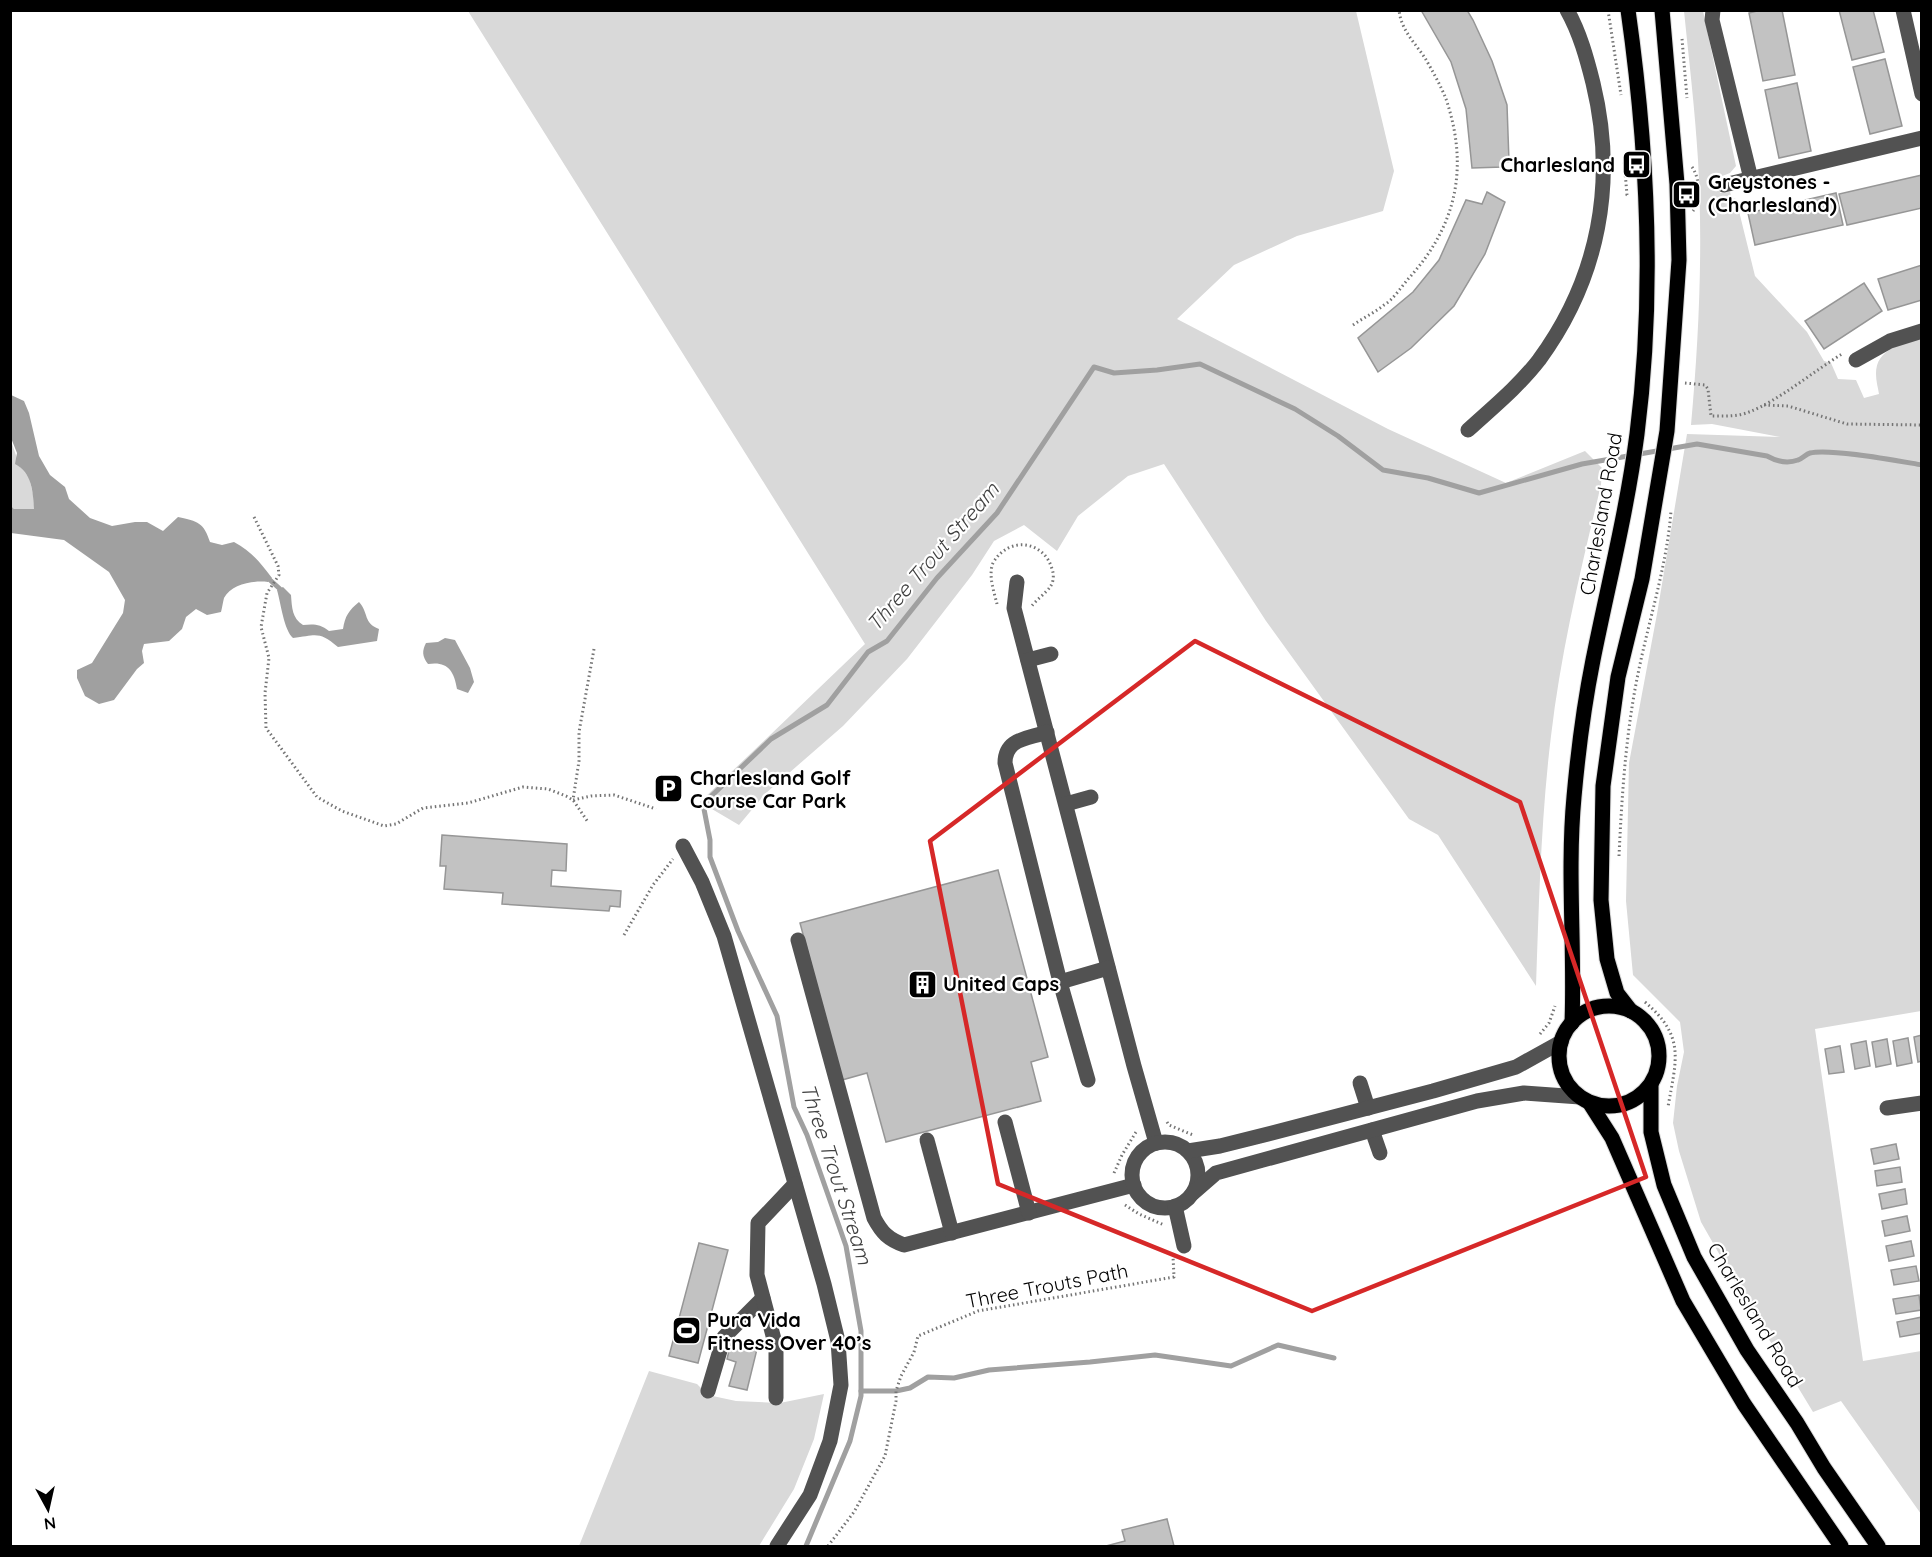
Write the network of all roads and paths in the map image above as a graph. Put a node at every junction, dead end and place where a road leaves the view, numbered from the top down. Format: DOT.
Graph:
graph roads {
  1 [pos="1399,10"];
  2 [pos="1568,10"];
  3 [pos="1608,10"];
  4 [pos="1628,10"];
  5 [pos="1662,10"];
  6 [pos="1713,10"];
  7 [pos="1903,10"];
  8 [pos="1922,94"];
  9 [pos="1621,98"];
  10 [pos="1922,138"];
  11 [pos="1629,150"];
  12 [pos="1751,179"];
  13 [pos="1724,185"];
  14 [pos="1636,201"];
  15 [pos="1353,325"];
  16 [pos="1922,331"];
  17 [pos="1856,360"];
  18 [pos="1684,383"];
  19 [pos="1763,405"];
  20 [pos="1922,425"];
  21 [pos="1468,430"];
  22 [pos="1671,511"];
  23 [pos="254,517"];
  24 [pos="1017,582"];
  25 [pos="998,606"];
  26 [pos="1029,614"];
  27 [pos="594,649"];
  28 [pos="1051,654"];
  29 [pos="1028,660"];
  30 [pos="1047,732"];
  31 [pos="1091,797"];
  32 [pos="573,800"];
  33 [pos="1066,804"];
  34 [pos="656,809"];
  35 [pos="588,822"];
  36 [pos="683,846"];
  37 [pos="1619,856"];
  38 [pos="624,935"];
  39 [pos="798,940"];
  40 [pos="1108,968"];
  41 [pos="1060,982"];
  42 [pos="1556,998"];
  43 [pos="1645,1002"];
  44 [pos="1631,1011"];
  45 [pos="1572,1023"];
  46 [pos="1536,1039"];
  47 [pos="1561,1042"];
  48 [pos="1088,1080"];
  49 [pos="1360,1083"];
  50 [pos="1651,1084"];
  51 [pos="1585,1100"];
  52 [pos="1922,1103"];
  53 [pos="1368,1108"];
  54 [pos="1887,1108"];
  55 [pos="1667,1114"];
  56 [pos="1166,1118"];
  57 [pos="1005,1122"];
  58 [pos="1372,1130"];
  59 [pos="1137,1131"];
  60 [pos="1197,1136"];
  61 [pos="927,1140"];
  62 [pos="1156,1143"];
  63 [pos="1188,1151"];
  64 [pos="1380,1153"];
  65 [pos="795,1184"];
  66 [pos="1134,1185"];
  67 [pos="1110,1192"];
  68 [pos="1193,1193"];
  69 [pos="1175,1206"];
  70 [pos="1029,1214"];
  71 [pos="952,1233"];
  72 [pos="1166,1233"];
  73 [pos="1178,1247"];
  74 [pos="763,1298"];
  75 [pos="708,1391"];
  76 [pos="776,1398"];
  77 [pos="777,1546"];
  78 [pos="828,1546"];
  79 [pos="1841,1546"];
  80 [pos="1878,1546"];
  1 -- 15 [label="path"];
  2 -- 21 [label="street"];
  3 -- 9 [label="path"];
  4 -- 45 [label="main road, Charlesland Road"];
  5 -- 44 [label="main road"];
  6 -- 12 [label="street"];
  7 -- 8 [label="street"];
  10 -- 12 [label="street"];
  11 -- 14 [label="path"];
  12 -- 13 [label="street"];
  16 -- 17 [label="street"];
  17 -- 19 [label="path"];
  18 -- 19 [label="path"];
  19 -- 20 [label="path"];
  22 -- 37 [label="path"];
  23 -- 32 [label="path"];
  24 -- 29 [label="street"];
  25 -- 26 [label="path"];
  27 -- 32 [label="path"];
  28 -- 29 [label="street"];
  29 -- 30 [label="street"];
  30 -- 33 [label="street"];
  30 -- 41 [label="street"];
  31 -- 33 [label="street"];
  32 -- 34 [label="path"];
  32 -- 35 [label="path"];
  33 -- 40 [label="street"];
  36 -- 38 [label="path"];
  36 -- 65 [label="street"];
  39 -- 71 [label="street"];
  40 -- 41 [label="street"];
  40 -- 62 [label="street"];
  41 -- 48 [label="street"];
  42 -- 46 [label="path"];
  43 -- 55 [label="path"];
  44 -- 45 [label="main road"];
  44 -- 50 [label="main road"];
  45 -- 47 [label="main road"];
  47 -- 51 [label="main road"];
  47 -- 53 [label="street"];
  49 -- 53 [label="street"];
  50 -- 51 [label="main road"];
  50 -- 80 [label="main road, Charlesland Road"];
  51 -- 58 [label="street"];
  51 -- 79 [label="main road"];
  52 -- 54 [label="street"];
  53 -- 63 [label="street"];
  56 -- 60 [label="path"];
  57 -- 70 [label="street"];
  58 -- 64 [label="street"];
  58 -- 68 [label="street"];
  59 -- 67 [label="path"];
  61 -- 71 [label="street"];
  62 -- 63 [label="street"];
  62 -- 66 [label="street"];
  63 -- 68 [label="street"];
  65 -- 74 [label="street"];
  65 -- 77 [label="street"];
  66 -- 67 [label="street"];
  66 -- 69 [label="street"];
  67 -- 70 [label="street"];
  67 -- 72 [label="path"];
  68 -- 69 [label="street"];
  69 -- 73 [label="street"];
  70 -- 71 [label="street"];
  73 -- 78 [label="path, Three Trouts Path"];
  74 -- 75 [label="street"];
  74 -- 76 [label="street"];
}
